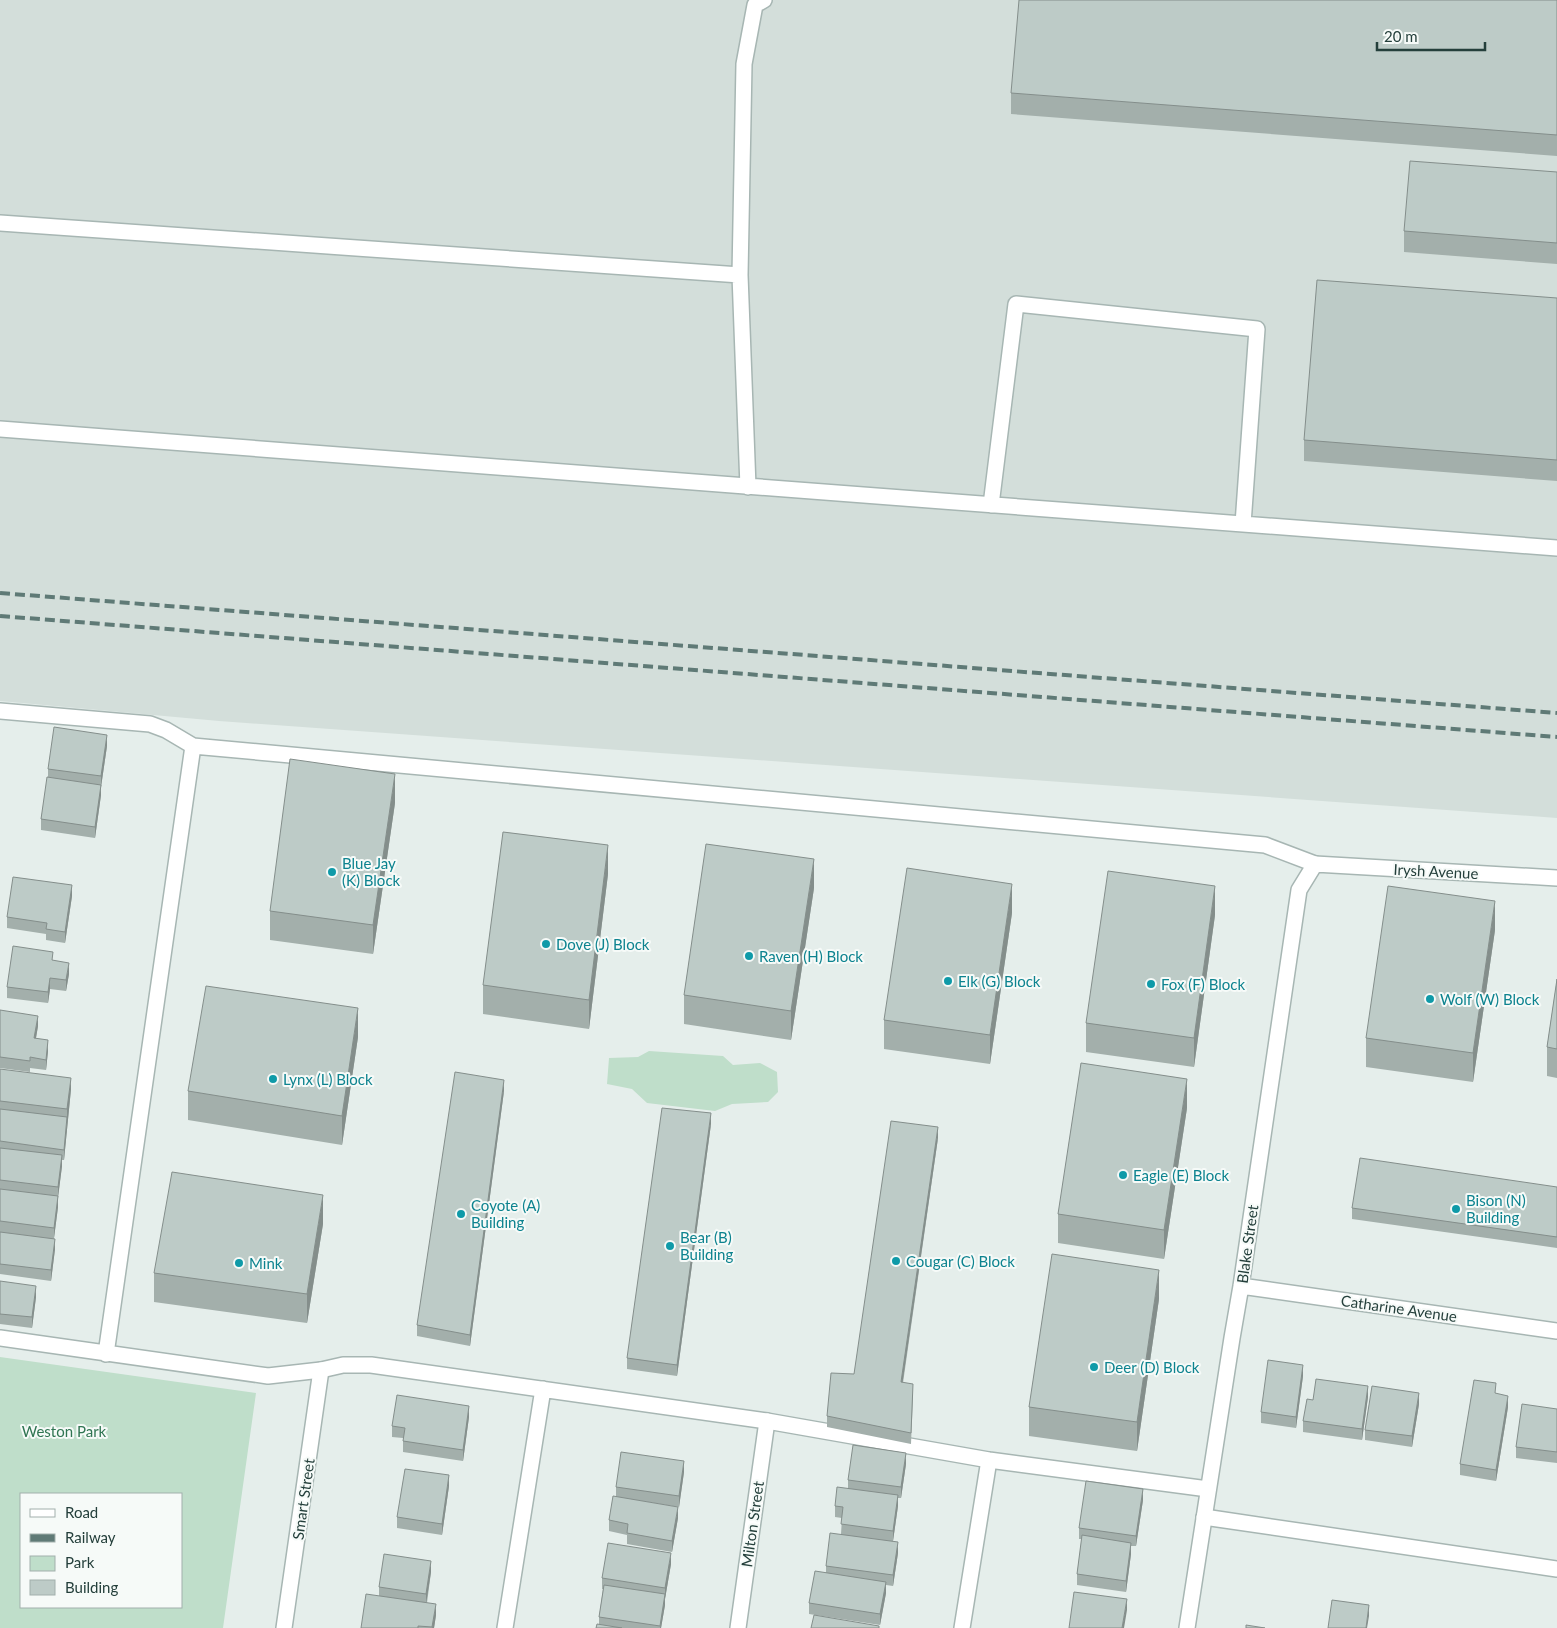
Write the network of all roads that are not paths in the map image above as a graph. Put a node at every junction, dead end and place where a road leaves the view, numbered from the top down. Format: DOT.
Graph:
graph roads {
  1 [pos="764,0"];
  2 [pos="0,223"];
  3 [pos="740,275"];
  4 [pos="0,430"];
  5 [pos="748,486"];
  6 [pos="991,505"];
  7 [pos="1243,524"];
  8 [pos="1557,548"];
  9 [pos="0,711"];
  10 [pos="193,746"];
  11 [pos="1315,864"];
  12 [pos="1557,878"];
  13 [pos="1241,1286"];
  14 [pos="1557,1331"];
  15 [pos="0,1338"];
  16 [pos="106,1354"];
  17 [pos="321,1370"];
  18 [pos="543,1389"];
  19 [pos="767,1421"];
  20 [pos="989,1460"];
  21 [pos="1208,1489"];
  22 [pos="1204,1517"];
  23 [pos="1557,1568"];
  24 [pos="284,1628"];
  25 [pos="505,1628"];
  26 [pos="738,1628"];
  27 [pos="962,1628"];
  28 [pos="1187,1628"];
  1 -- 3 [label="street"];
  2 -- 3 [label="street"];
  3 -- 5 [label="street"];
  4 -- 5 [label="street"];
  5 -- 6 [label="street"];
  6 -- 7 [label="street"];
  6 -- 7 [label="street"];
  7 -- 8 [label="street"];
  9 -- 10 [label="street"];
  10 -- 11 [label="street, Irysh Avenue"];
  10 -- 16 [label="street"];
  11 -- 12 [label="street, Irysh Avenue"];
  11 -- 13 [label="street, Blake Street"];
  13 -- 14 [label="street, Catharine Avenue"];
  13 -- 21 [label="street, Blake Street"];
  15 -- 16 [label="street"];
  16 -- 17 [label="street"];
  17 -- 18 [label="street"];
  17 -- 24 [label="street, Smart Street"];
  18 -- 19 [label="street"];
  18 -- 25 [label="street"];
  19 -- 20 [label="street"];
  19 -- 26 [label="street, Milton Street"];
  20 -- 21 [label="street"];
  20 -- 27 [label="street"];
  21 -- 22 [label="street, Blake Street"];
  22 -- 23 [label="street"];
  22 -- 28 [label="street, Blake Street"];
}
